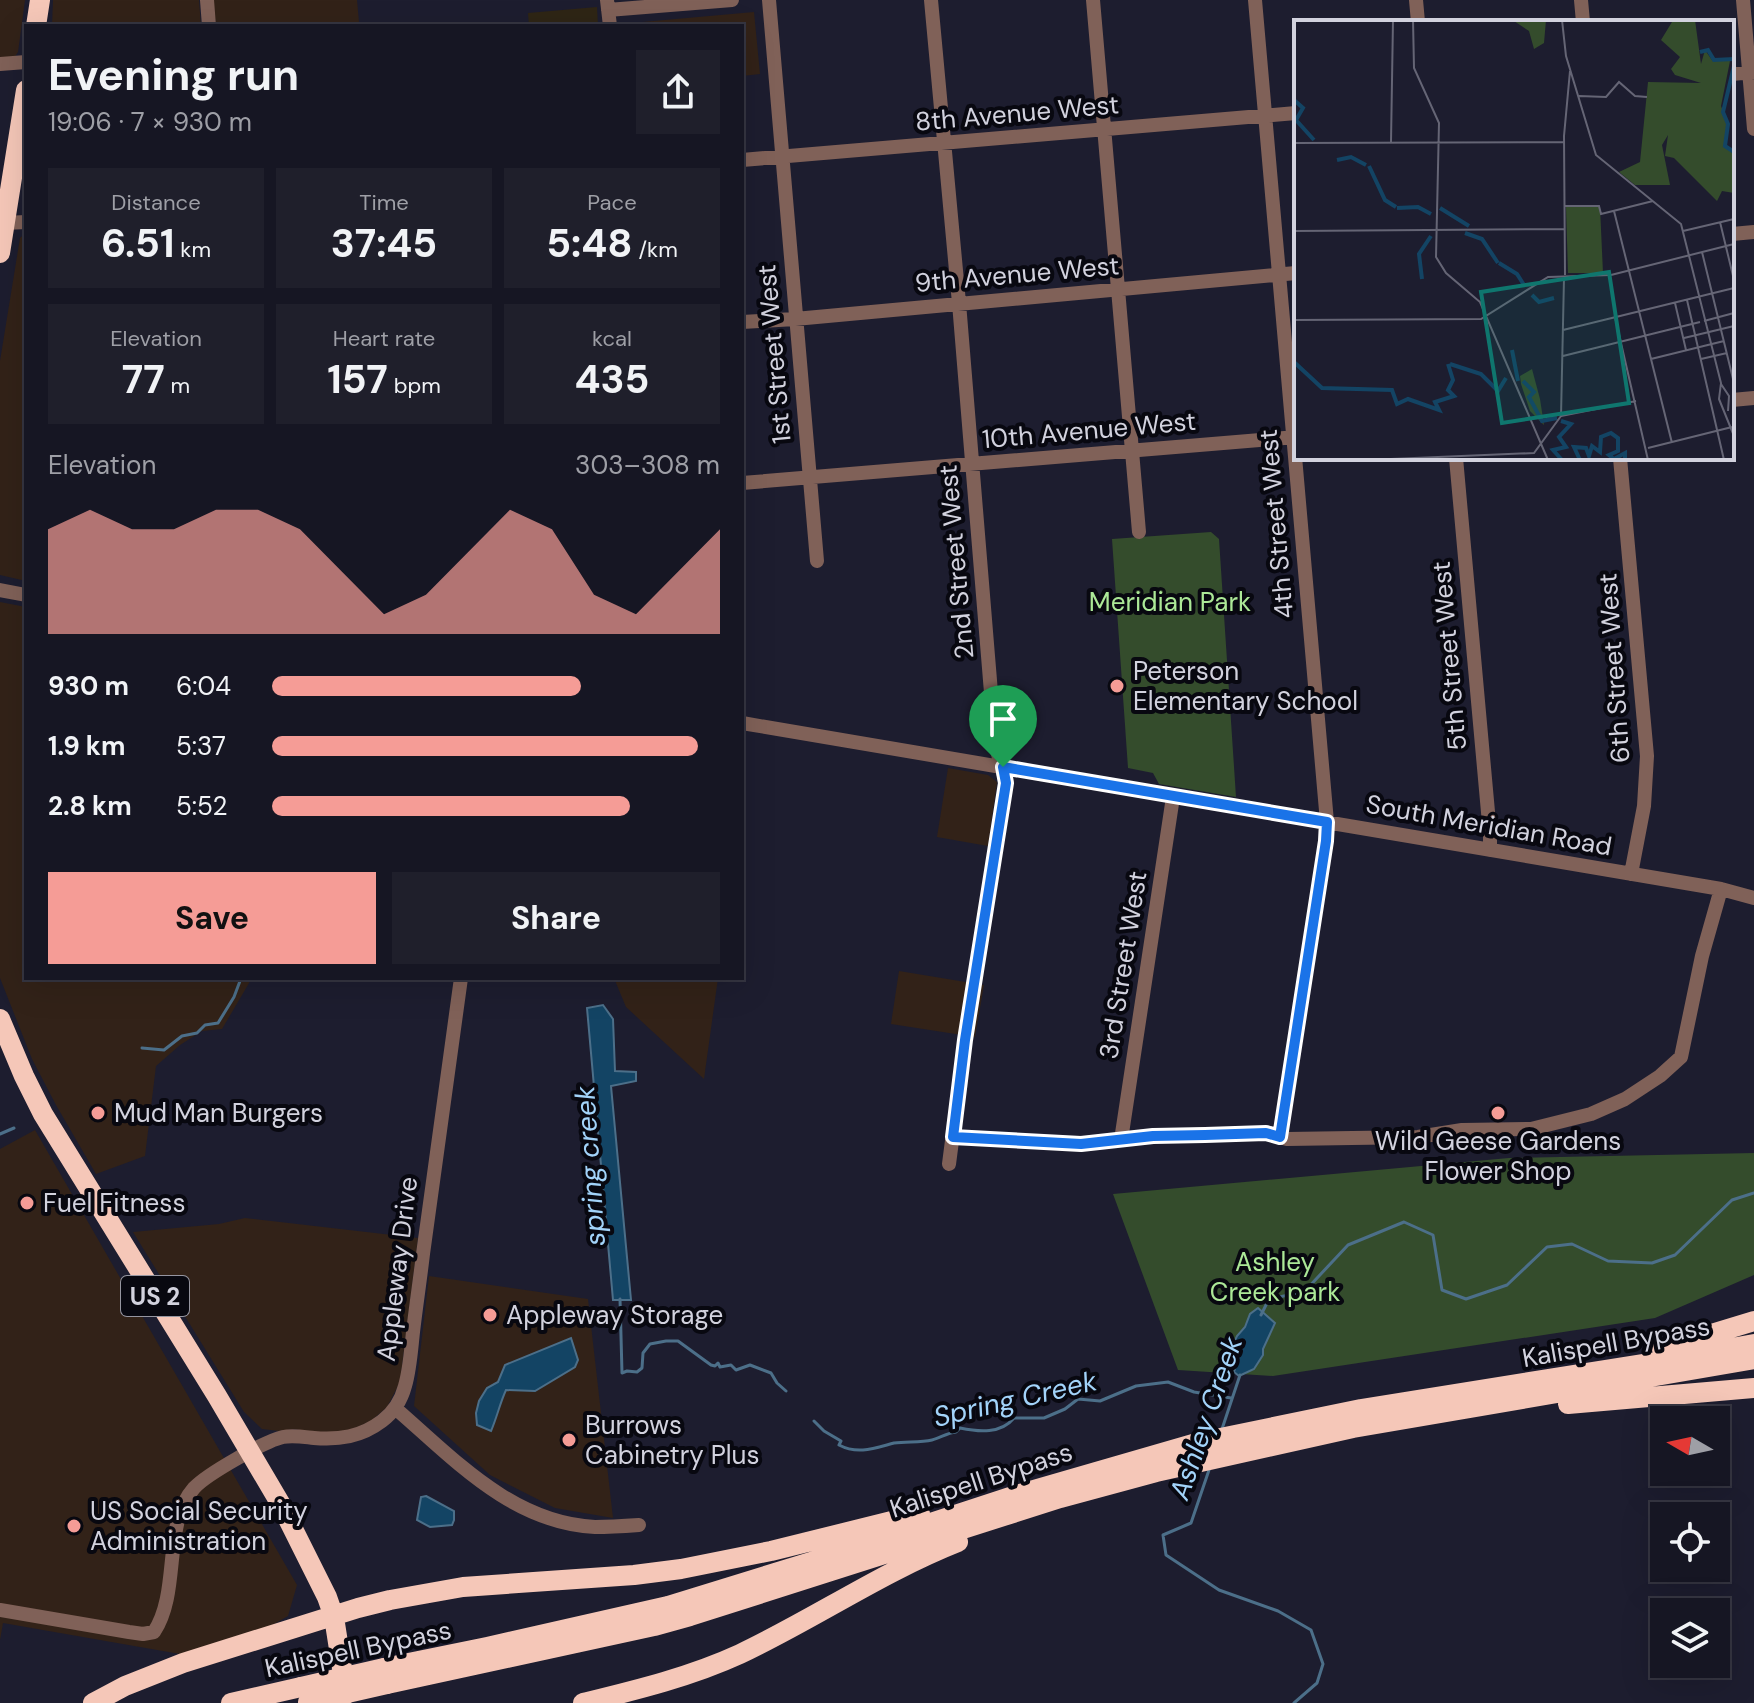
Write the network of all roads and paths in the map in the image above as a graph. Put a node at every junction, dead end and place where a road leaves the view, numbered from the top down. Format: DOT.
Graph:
graph roads {
  1 [pos="40,0"];
  2 [pos="207,0"];
  3 [pos="732,0"];
  4 [pos="769,0"];
  5 [pos="931,0"];
  6 [pos="1093,0"];
  7 [pos="1255,0"];
  8 [pos="1416,0"];
  9 [pos="1581,0"];
  10 [pos="1743,0"];
  11 [pos="608,5"];
  12 [pos="1418,20"];
  13 [pos="1583,20"];
  14 [pos="36,24"];
  15 [pos="209,24"];
  16 [pos="24,62"];
  17 [pos="0,64"];
  18 [pos="1752,73"];
  19 [pos="24,103"];
  20 [pos="1294,113"];
  21 [pos="1265,116"];
  22 [pos="1104,129"];
  23 [pos="1754,129"];
  24 [pos="944,144"];
  25 [pos="782,157"];
  26 [pos="744,160"];
  27 [pos="24,222"];
  28 [pos="5,223"];
  29 [pos="1754,232"];
  30 [pos="1734,234"];
  31 [pos="0,253"];
  32 [pos="1294,273"];
  33 [pos="1278,274"];
  34 [pos="1118,289"];
  35 [pos="959,303"];
  36 [pos="795,319"];
  37 [pos="744,322"];
  38 [pos="1754,398"];
  39 [pos="1734,400"];
  40 [pos="1294,427"];
  41 [pos="1294,437"];
  42 [pos="1132,450"];
  43 [pos="1297,460"];
  44 [pos="1456,460"];
  45 [pos="1620,460"];
  46 [pos="972,465"];
  47 [pos="809,478"];
  48 [pos="744,483"];
  49 [pos="1139,532"];
  50 [pos="817,561"];
  51 [pos="0,590"];
  52 [pos="24,595"];
  53 [pos="744,723"];
  54 [pos="1003,767"];
  55 [pos="1173,797"];
  56 [pos="1327,822"];
  57 [pos="1490,850"];
  58 [pos="1631,874"];
  59 [pos="1721,889"];
  60 [pos="1754,898"];
  61 [pos="461,980"];
  62 [pos="0,1019"];
  63 [pos="953,1137"];
  64 [pos="1280,1137"];
  65 [pos="1121,1140"];
  66 [pos="949,1164"];
  67 [pos="1754,1321"];
  68 [pos="1754,1344"];
  69 [pos="1754,1359"];
  70 [pos="1754,1388"];
  71 [pos="1464,1393"];
  72 [pos="395,1408"];
  73 [pos="1389,1422"];
  74 [pos="251,1451"];
  75 [pos="1193,1453"];
  76 [pos="1096,1488"];
  77 [pos="1010,1497"];
  78 [pos="639,1525"];
  79 [pos="0,1610"];
  80 [pos="334,1617"];
  81 [pos="385,1676"];
  82 [pos="304,1697"];
  83 [pos="93,1703"];
  84 [pos="231,1703"];
  85 [pos="348,1703"];
  86 [pos="583,1703"];
  1 -- 14 [label="highway"];
  2 -- 15 [label="street"];
  3 -- 11 [label="street"];
  4 -- 25 [label="street, 1st Street West"];
  5 -- 24 [label="street, 2nd Street West"];
  6 -- 22 [label="street"];
  7 -- 21 [label="street, 4th Street West"];
  8 -- 12 [label="street"];
  9 -- 13 [label="street"];
  10 -- 18 [label="street"];
  16 -- 17 [label="street"];
  18 -- 23 [label="street"];
  19 -- 28 [label="highway"];
  20 -- 21 [label="street, 8th Avenue West"];
  21 -- 22 [label="street, 8th Avenue West"];
  21 -- 33 [label="street, 4th Street West"];
  22 -- 24 [label="street, 8th Avenue West"];
  22 -- 34 [label="street"];
  24 -- 25 [label="street, 8th Avenue West"];
  24 -- 35 [label="street, 2nd Street West"];
  25 -- 26 [label="street, 8th Avenue West"];
  25 -- 36 [label="street, 1st Street West"];
  27 -- 28 [label="street"];
  28 -- 31 [label="highway"];
  29 -- 30 [label="street"];
  32 -- 33 [label="street, 9th Avenue West"];
  33 -- 34 [label="street, 9th Avenue West"];
  33 -- 40 [label="street, 4th Street West"];
  34 -- 35 [label="street, 9th Avenue West"];
  34 -- 42 [label="street"];
  35 -- 36 [label="street, 9th Avenue West"];
  35 -- 46 [label="street, 2nd Street West"];
  36 -- 37 [label="street, 9th Avenue West"];
  36 -- 47 [label="street, 1st Street West"];
  38 -- 39 [label="street"];
  41 -- 42 [label="street, 10th Avenue West"];
  42 -- 46 [label="street, 10th Avenue West"];
  42 -- 49 [label="street"];
  43 -- 56 [label="street, 4th Street West"];
  44 -- 57 [label="street, 5th Street West"];
  45 -- 58 [label="street, 6th Street West"];
  46 -- 47 [label="street, 10th Avenue West"];
  46 -- 54 [label="street, 2nd Street West"];
  47 -- 48 [label="street, 10th Avenue West"];
  47 -- 50 [label="street, 1st Street West"];
  51 -- 52 [label="street"];
  53 -- 54 [label="street, South Meridian Road"];
  54 -- 55 [label="street, South Meridian Road"];
  54 -- 63 [label="street, 2nd Street West"];
  55 -- 56 [label="street, South Meridian Road"];
  55 -- 65 [label="street, 3rd Street West"];
  56 -- 57 [label="street, South Meridian Road"];
  56 -- 64 [label="street, 4th Street West"];
  57 -- 58 [label="street, South Meridian Road"];
  58 -- 59 [label="street, South Meridian Road"];
  59 -- 60 [label="street, South Meridian Road"];
  59 -- 64 [label="street"];
  61 -- 72 [label="street, Appleway Drive"];
  62 -- 74 [label="highway, US 2"];
  63 -- 65 [label="street"];
  63 -- 66 [label="street, 2nd Street West"];
  64 -- 65 [label="street"];
  67 -- 71 [label="highway"];
  68 -- 71 [label="highway, Kalispell Bypass"];
  69 -- 73 [label="highway, Kalispell Bypass"];
  70 -- 73 [label="highway"];
  71 -- 75 [label="highway, Kalispell Bypass"];
  72 -- 74 [label="street"];
  72 -- 78 [label="street"];
  73 -- 75 [label="highway, Kalispell Bypass"];
  74 -- 79 [label="street"];
  74 -- 80 [label="highway, US 2"];
  75 -- 76 [label="highway, Kalispell Bypass"];
  75 -- 77 [label="highway, Kalispell Bypass"];
  76 -- 81 [label="highway, Kalispell Bypass"];
  76 -- 86 [label="highway"];
  77 -- 80 [label="highway"];
  77 -- 81 [label="highway, Kalispell Bypass"];
  80 -- 83 [label="highway"];
  80 -- 85 [label="highway, US 2"];
  81 -- 82 [label="highway, Kalispell Bypass, bridge"];
  82 -- 84 [label="highway, Kalispell Bypass"];
}
